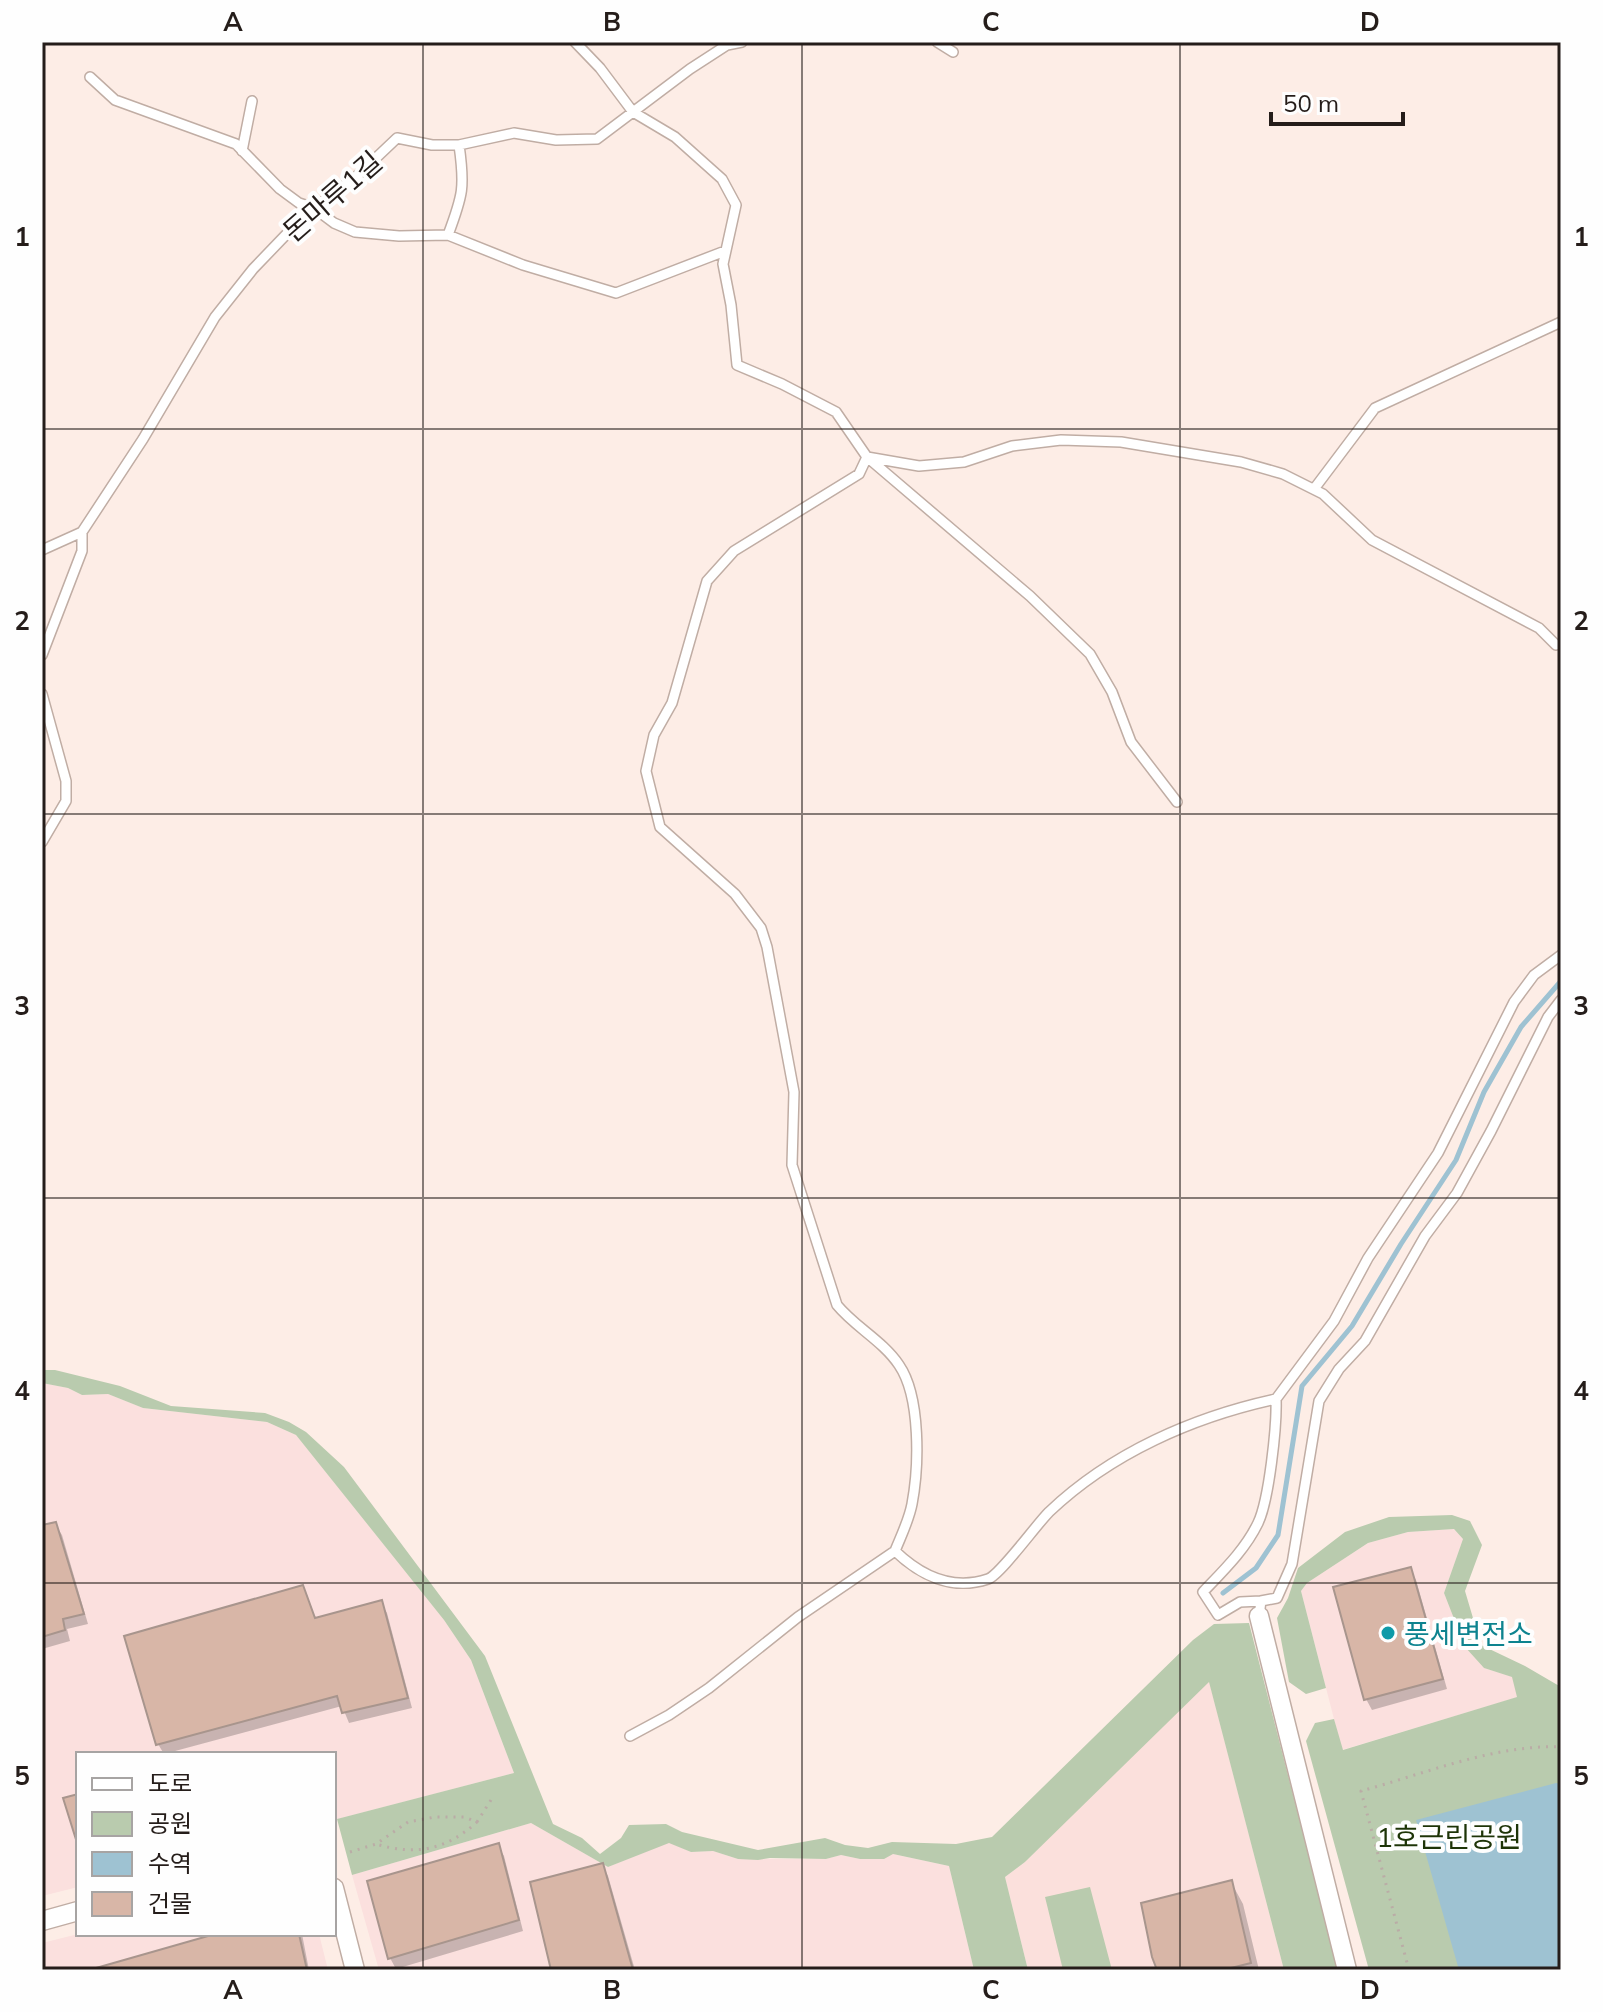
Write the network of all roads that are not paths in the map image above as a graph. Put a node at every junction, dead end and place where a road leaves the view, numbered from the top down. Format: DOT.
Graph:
graph roads {
  1 [pos="575,42"];
  2 [pos="742,42"];
  3 [pos="937,42"];
  4 [pos="953,52"];
  5 [pos="90,77"];
  6 [pos="252,101"];
  7 [pos="633,112"];
  8 [pos="459,145"];
  9 [pos="242,151"];
  10 [pos="314,208"];
  11 [pos="448,235"];
  12 [pos="725,251"];
  13 [pos="1561,322"];
  14 [pos="867,457"];
  15 [pos="1314,489"];
  16 [pos="82,532"];
  17 [pos="42,550"];
  18 [pos="1556,645"];
  19 [pos="42,655"];
  20 [pos="42,694"];
  21 [pos="1177,802"];
  22 [pos="42,842"];
  23 [pos="1561,955"];
  24 [pos="1561,1000"];
  25 [pos="1276,1399"];
  26 [pos="895,1551"];
  27 [pos="1260,1608"];
  28 [pos="630,1736"];
  29 [pos="336,1896"];
  30 [pos="76,1912"];
  31 [pos="42,1921"];
  32 [pos="355,1970"];
  33 [pos="1347,1970"];
  1 -- 7 [label="lane"];
  2 -- 7 [label="lane, 돈마루1길"];
  3 -- 4 [label="lane"];
  5 -- 9 [label="lane"];
  6 -- 9 [label="lane"];
  7 -- 8 [label="lane, 돈마루1길"];
  7 -- 12 [label="lane"];
  8 -- 10 [label="lane, 돈마루1길"];
  8 -- 11 [label="lane"];
  9 -- 10 [label="lane"];
  10 -- 11 [label="lane"];
  10 -- 16 [label="lane, 돈마루1길"];
  11 -- 12 [label="lane"];
  12 -- 14 [label="lane"];
  13 -- 15 [label="lane"];
  14 -- 15 [label="lane"];
  14 -- 21 [label="lane"];
  14 -- 26 [label="lane"];
  15 -- 18 [label="lane"];
  16 -- 17 [label="lane"];
  16 -- 19 [label="lane"];
  20 -- 22 [label="lane"];
  23 -- 25 [label="lane"];
  24 -- 27 [label="lane"];
  25 -- 26 [label="lane"];
  25 -- 27 [label="lane"];
  26 -- 28 [label="lane"];
  27 -- 33 [label="street"];
  29 -- 32 [label="street"];
  30 -- 31 [label="street"];
}
